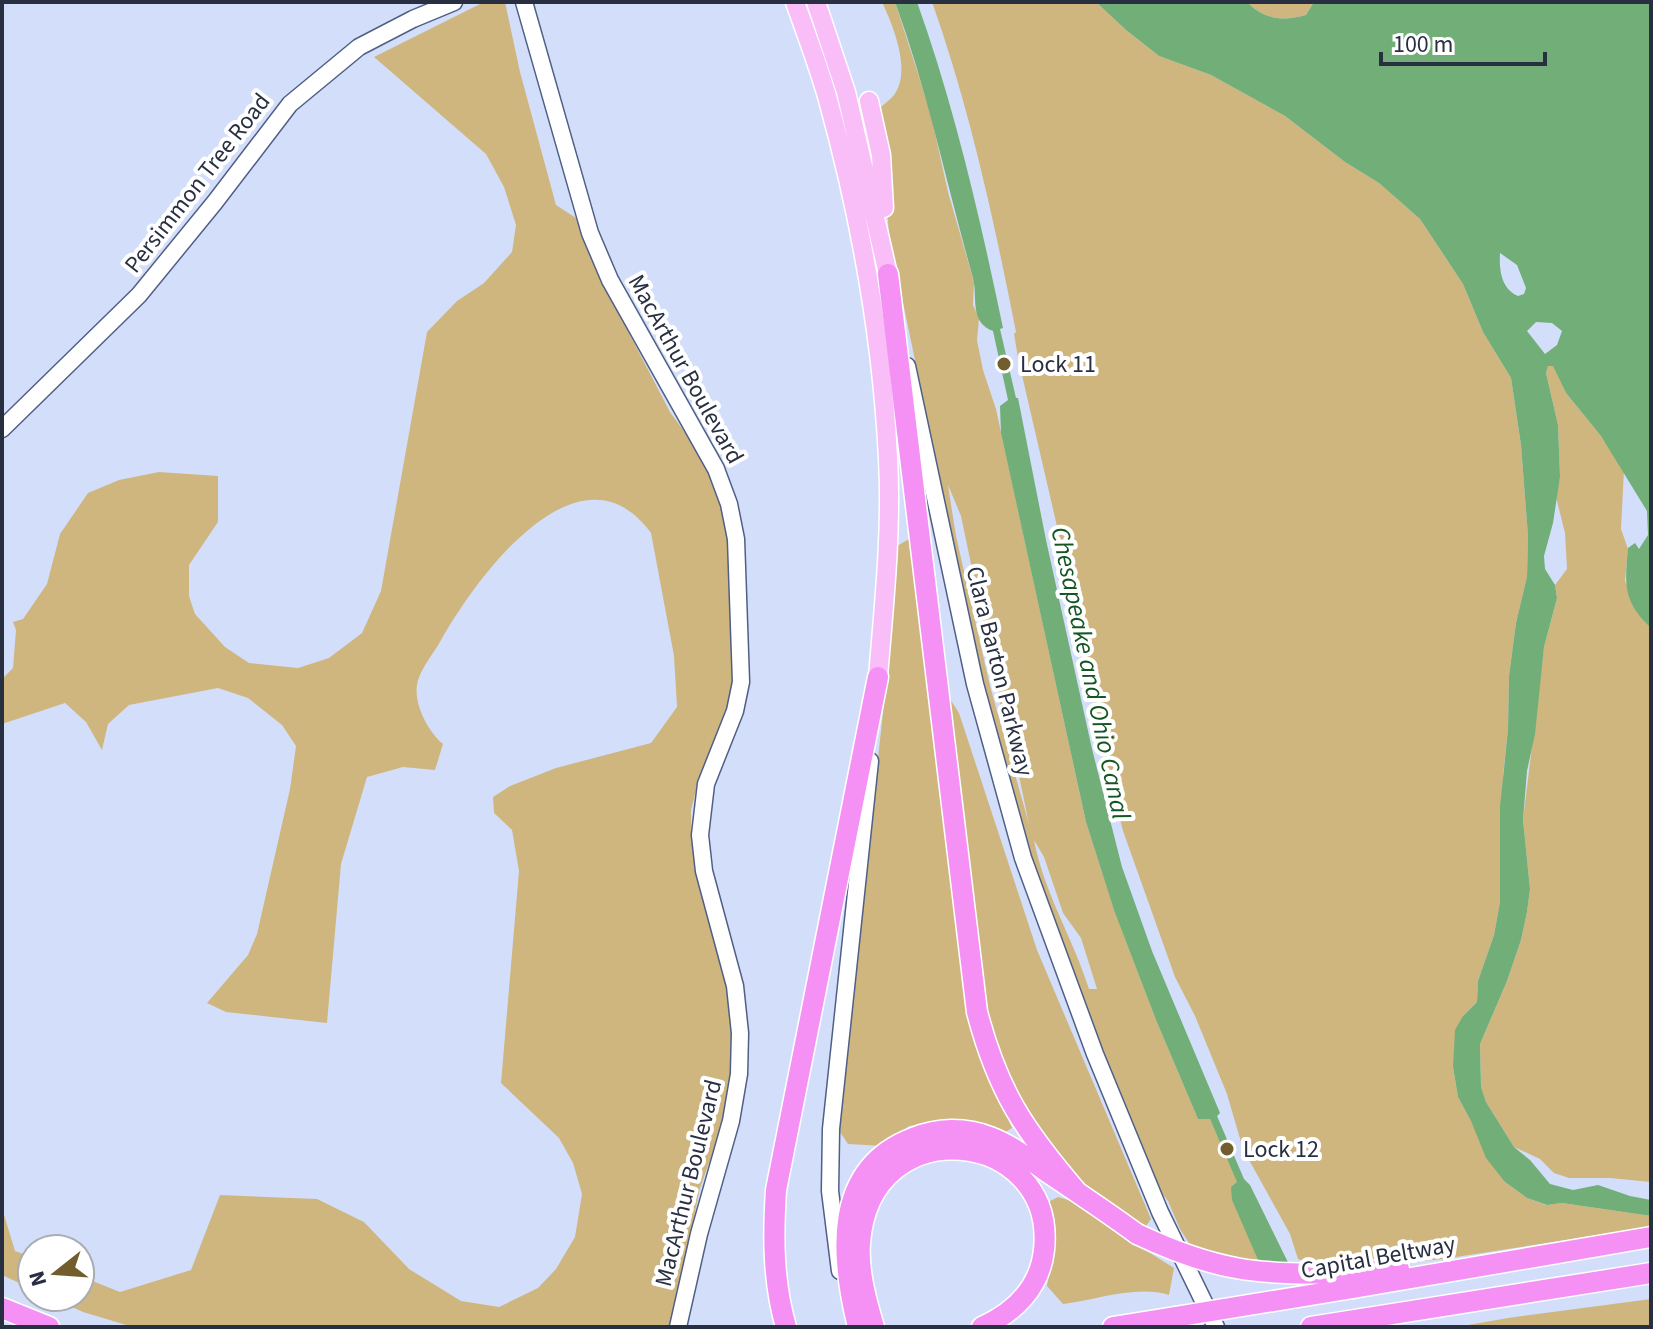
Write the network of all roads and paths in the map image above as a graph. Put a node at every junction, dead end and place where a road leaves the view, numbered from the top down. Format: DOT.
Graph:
graph roads {
  1 [pos="454,2"];
  2 [pos="524,2"];
  3 [pos="795,2"];
  4 [pos="816,2"];
  5 [pos="869,101"];
  6 [pos="888,274"];
  7 [pos="2,429"];
  8 [pos="878,677"];
  9 [pos="1077,1192"];
  10 [pos="1651,1237"];
  11 [pos="1651,1273"];
  12 [pos="1349,1280"];
  13 [pos="1520,1294"];
  14 [pos="2,1308"];
  15 [pos="49,1327"];
  16 [pos="678,1327"];
  17 [pos="786,1327"];
  18 [pos="855,1327"];
  19 [pos="874,1327"];
  20 [pos="982,1327"];
  21 [pos="1113,1327"];
  22 [pos="1216,1327"];
  23 [pos="1311,1327"];
  24 [pos="1396,1327"];
  1 -- 7 [label="main road, Persimmon Tree Road"];
  2 -- 16 [label="main road, MacArthur Boulevard"];
  3 -- 8 [label="main road"];
  4 -- 6 [label="main road, Clara Barton Parkway"];
  5 -- 6 [label="main road"];
  6 -- 9 [label="highway"];
  6 -- 22 [label="main road, Clara Barton Parkway"];
  8 -- 17 [label="highway"];
  8 -- 18 [label="main road"];
  9 -- 12 [label="highway, bridge"];
  9 -- 18 [label="highway"];
  10 -- 12 [label="highway"];
  11 -- 13 [label="highway"];
  12 -- 21 [label="highway, Capital Beltway, bridge"];
  13 -- 23 [label="highway"];
  13 -- 24 [label="highway"];
  14 -- 15 [label="highway"];
  19 -- 20 [label="highway"];
}
